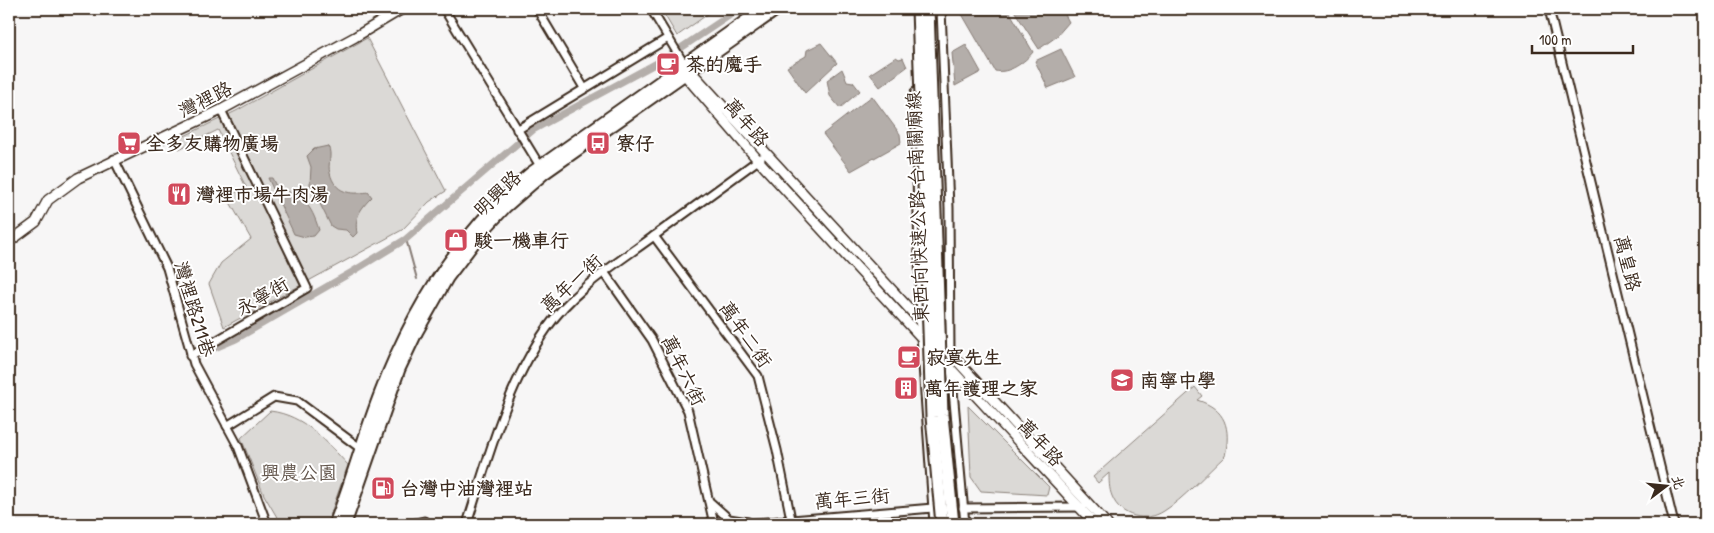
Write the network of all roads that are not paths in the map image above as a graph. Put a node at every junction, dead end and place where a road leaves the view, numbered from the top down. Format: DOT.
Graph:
graph roads {
  1 [pos="402,9"];
  2 [pos="444,9"];
  3 [pos="537,9"];
  4 [pos="651,9"];
  5 [pos="763,9"];
  6 [pos="777,9"];
  7 [pos="912,9"];
  8 [pos="918,9"];
  9 [pos="928,9"];
  10 [pos="941,9"];
  11 [pos="1548,9"];
  12 [pos="669,40"];
  13 [pos="684,66"];
  14 [pos="584,88"];
  15 [pos="221,110"];
  16 [pos="517,130"];
  17 [pos="762,158"];
  18 [pos="114,159"];
  19 [pos="540,166"];
  20 [pos="654,236"];
  21 [pos="9,242"];
  22 [pos="604,272"];
  23 [pos="921,322"];
  24 [pos="921,336"];
  25 [pos="950,354"];
  26 [pos="190,356"];
  27 [pos="952,371"];
  28 [pos="226,426"];
  29 [pos="365,451"];
  30 [pos="709,501"];
  31 [pos="1090,506"];
  32 [pos="933,508"];
  33 [pos="963,508"];
  34 [pos="1079,508"];
  35 [pos="791,522"];
  36 [pos="750,523"];
  37 [pos="267,524"];
  38 [pos="335,524"];
  39 [pos="345,524"];
  40 [pos="411,524"];
  41 [pos="429,524"];
  42 [pos="467,524"];
  43 [pos="714,524"];
  44 [pos="743,524"];
  45 [pos="934,524"];
  46 [pos="942,524"];
  47 [pos="953,524"];
  48 [pos="964,524"];
  49 [pos="1095,524"];
  50 [pos="1107,524"];
  51 [pos="1674,524"];
  1 -- 15 [label="street, 灣裡路"];
  2 -- 16 [label="street"];
  3 -- 14 [label="street"];
  4 -- 12 [label="street"];
  5 -- 13 [label="main road, 明興路"];
  6 -- 13 [label="main road, 明興路"];
  7 -- 23 [label="street"];
  8 -- 46 [label="main road, 東西向快速公路 台南關廟線, bridge"];
  9 -- 47 [label="main road, 東西向快速公路 台南關廟線, bridge"];
  10 -- 25 [label="street"];
  11 -- 51 [label="street, 萬皇路"];
  12 -- 13 [label="street"];
  12 -- 14 [label="street"];
  13 -- 17 [label="street, 萬年路"];
  13 -- 19 [label="main road, 明興路"];
  13 -- 29 [label="main road, 明興路"];
  14 -- 16 [label="street"];
  15 -- 18 [label="street, 灣裡路"];
  15 -- 26 [label="street, 永寧街"];
  16 -- 19 [label="street"];
  17 -- 20 [label="street, 萬年一街"];
  17 -- 23 [label="street, 萬年路"];
  17 -- 24 [label="street, 萬年路"];
  18 -- 21 [label="street, 灣裡路"];
  18 -- 26 [label="street, 灣裡路211巷"];
  19 -- 29 [label="main road, 明興路"];
  20 -- 22 [label="street, 萬年一街"];
  20 -- 35 [label="street, 萬年二街"];
  22 -- 30 [label="street, 萬年六街"];
  22 -- 42 [label="street, 萬年一街"];
  23 -- 24 [label="street"];
  23 -- 25 [label="street, 萬年路"];
  24 -- 27 [label="street, 萬年路"];
  24 -- 32 [label="street"];
  25 -- 27 [label="street"];
  25 -- 31 [label="street, 萬年路"];
  26 -- 28 [label="street, 灣裡路211巷"];
  27 -- 33 [label="street"];
  27 -- 34 [label="street, 萬年路"];
  28 -- 29 [label="street"];
  28 -- 37 [label="street, 灣裡路211巷"];
  29 -- 38 [label="main road, 明興路"];
  29 -- 39 [label="main road, 明興路"];
  30 -- 36 [label="street"];
  30 -- 43 [label="street, 萬年六街"];
  31 -- 34 [label="street"];
  31 -- 50 [label="street, 萬年路"];
  32 -- 35 [label="street, 萬年三街"];
  32 -- 45 [label="street"];
  33 -- 34 [label="street"];
  33 -- 48 [label="street"];
  34 -- 49 [label="street, 萬年路"];
  35 -- 36 [label="street, 萬年三街"];
  36 -- 44 [label="street, 萬年三街"];
  40 -- 41 [label="street"];
}
